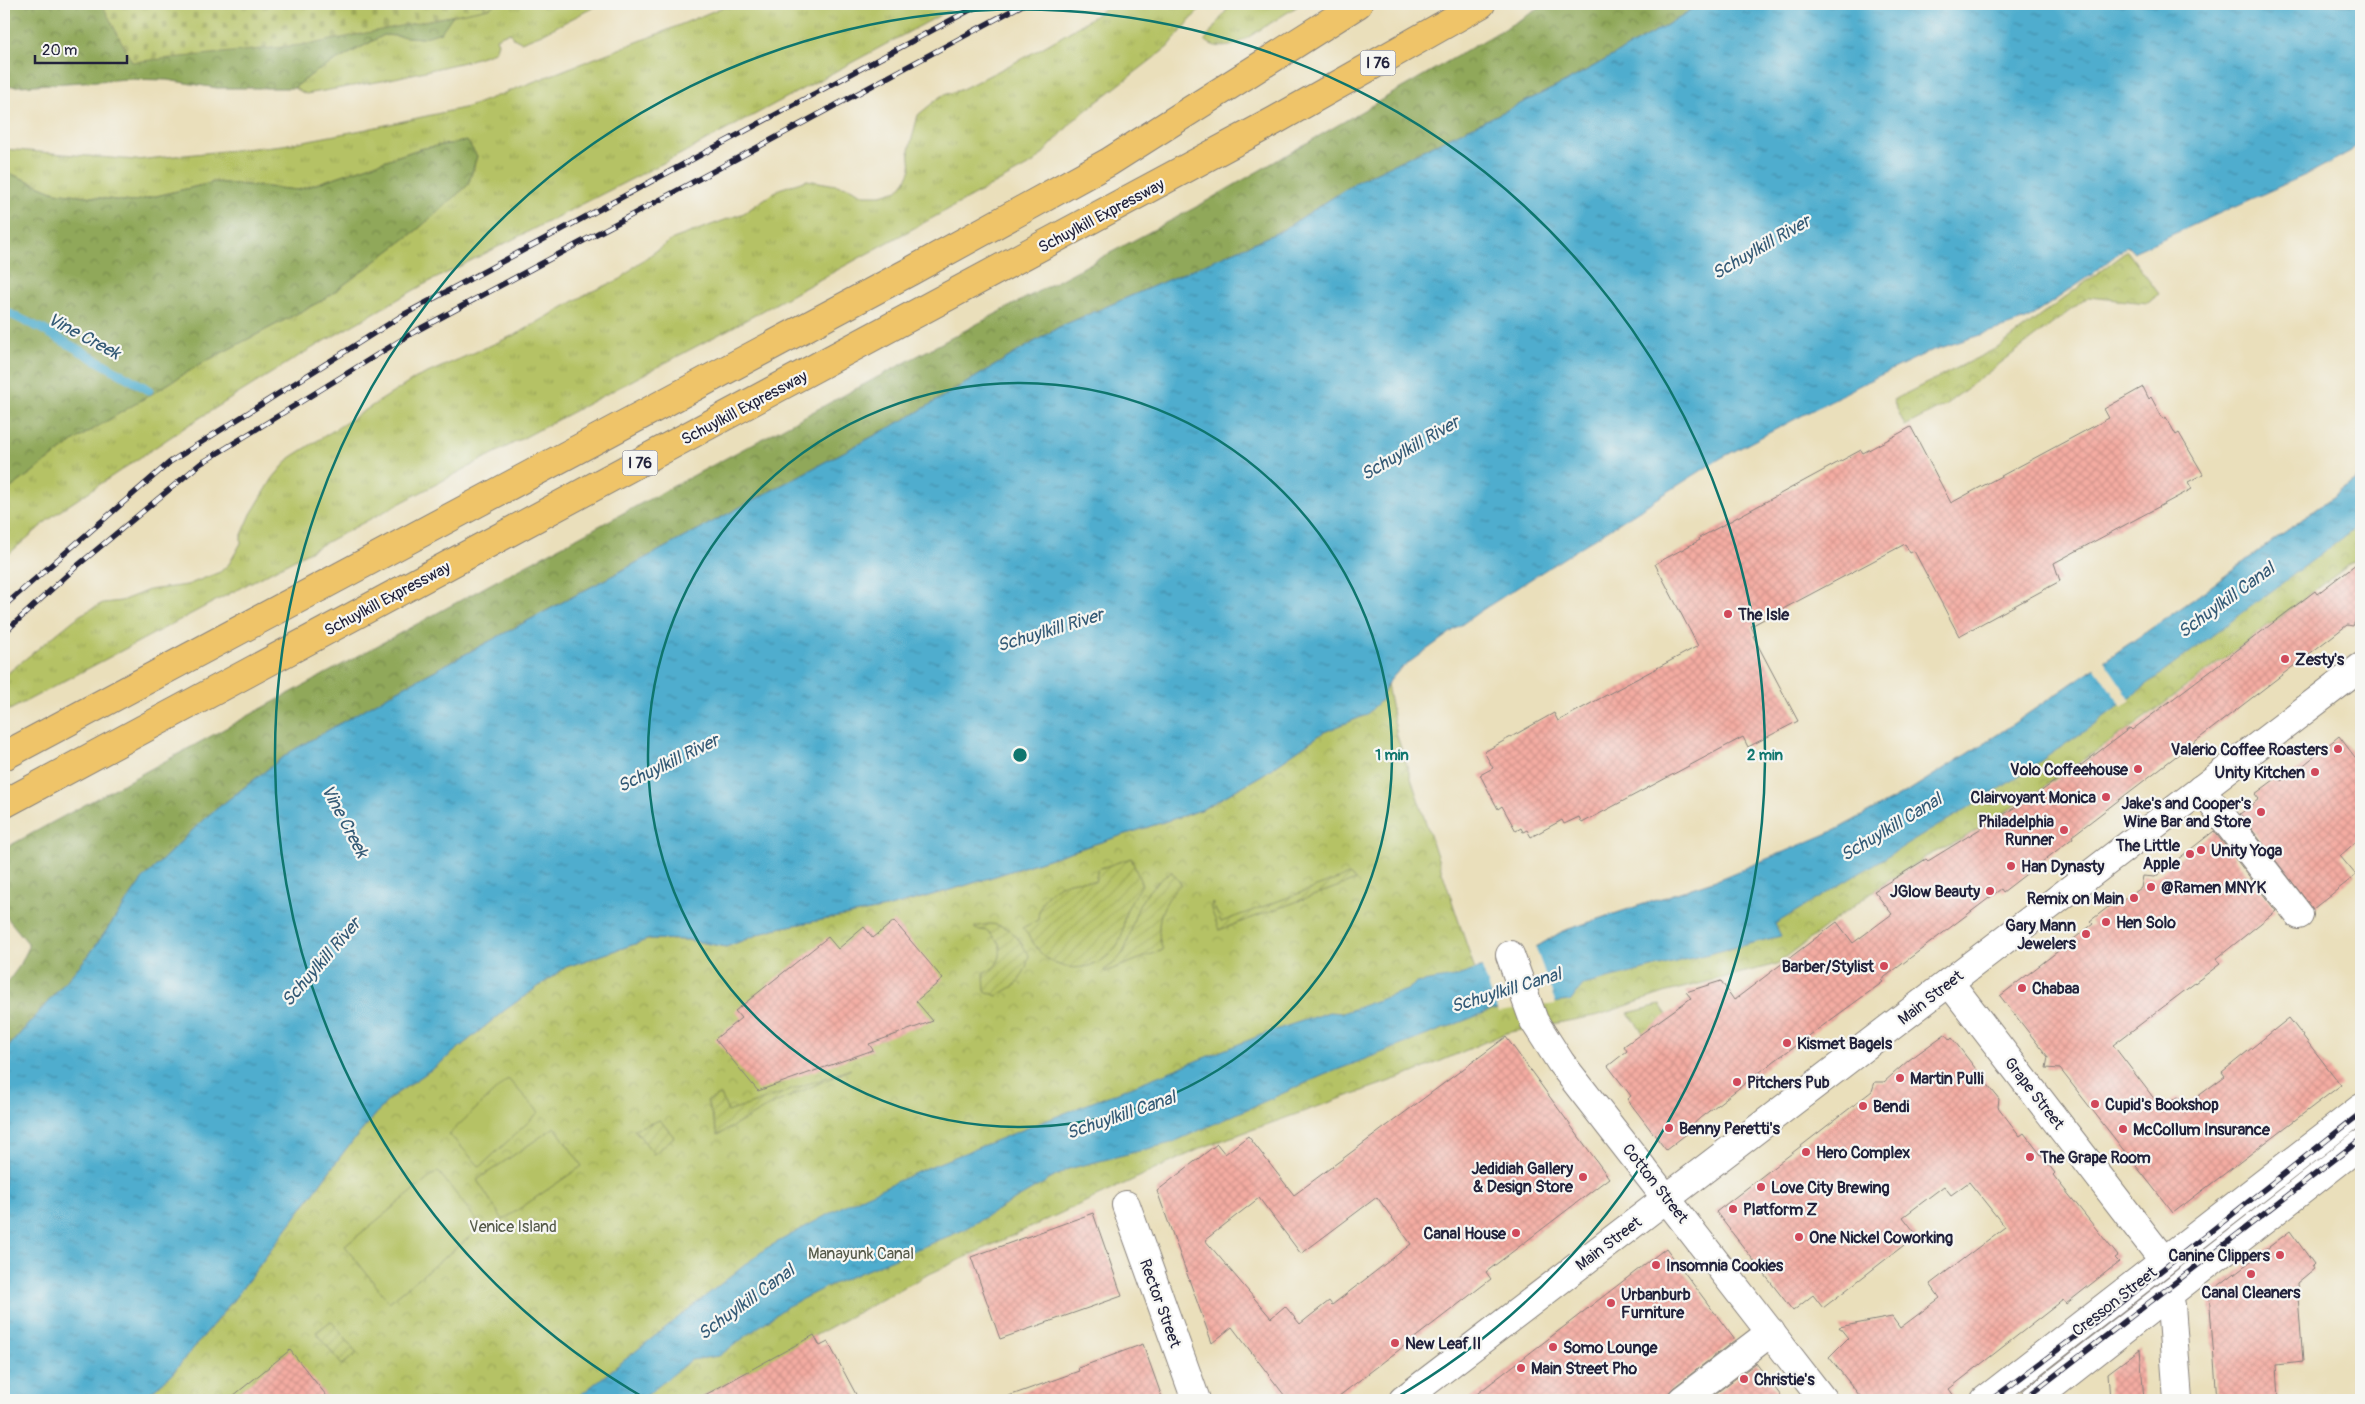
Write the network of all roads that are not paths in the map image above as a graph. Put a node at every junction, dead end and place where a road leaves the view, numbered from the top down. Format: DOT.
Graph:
graph roads {
  1 [pos="1358,4"];
  2 [pos="1481,4"];
  3 [pos="2361,667"];
  4 [pos="4,756"];
  5 [pos="2201,789"];
  6 [pos="4,804"];
  7 [pos="2299,915"];
  8 [pos="1510,955"];
  9 [pos="1950,982"];
  10 [pos="2361,1108"];
  11 [pos="2361,1144"];
  12 [pos="1667,1198"];
  13 [pos="1126,1206"];
  14 [pos="2153,1247"];
  15 [pos="2171,1305"];
  16 [pos="1771,1332"];
  17 [pos="1196,1400"];
  18 [pos="1403,1400"];
  19 [pos="1682,1400"];
  20 [pos="1823,1400"];
  21 [pos="1984,1400"];
  22 [pos="2034,1400"];
  23 [pos="2178,1400"];
  1 -- 4 [label="highway, I 76"];
  2 -- 6 [label="highway, Schuylkill Expressway / I 76"];
  3 -- 5 [label="street, Main Street"];
  5 -- 7 [label="street"];
  5 -- 9 [label="street, Main Street"];
  8 -- 12 [label="street, Cotton Street"];
  9 -- 12 [label="street, Main Street"];
  9 -- 14 [label="street, Grape Street"];
  10 -- 21 [label="street, Cresson Street"];
  11 -- 22 [label="street, Cresson Street"];
  12 -- 16 [label="street, Cotton Street"];
  12 -- 18 [label="street, Main Street"];
  13 -- 17 [label="street, Rector Street"];
  15 -- 23 [label="street"];
  16 -- 19 [label="street"];
  16 -- 20 [label="street, Cotton Street"];
}
